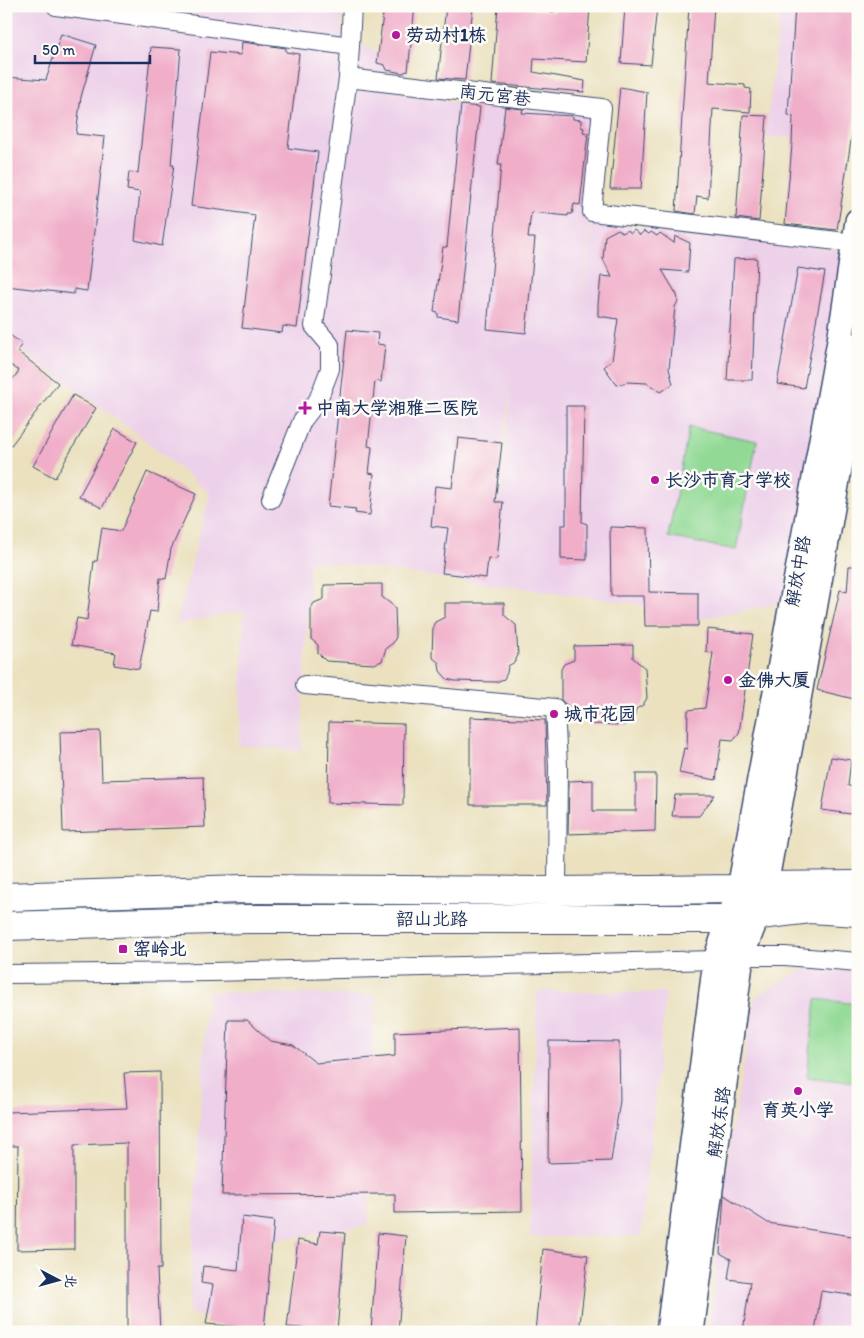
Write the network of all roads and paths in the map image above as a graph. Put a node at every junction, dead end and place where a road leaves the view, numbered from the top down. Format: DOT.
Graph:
graph roads {
  1 [pos="56,6"];
  2 [pos="352,6"];
  3 [pos="350,46"];
  4 [pos="348,78"];
  5 [pos="856,232"];
  6 [pos="849,342"];
  7 [pos="858,362"];
  8 [pos="271,499"];
  9 [pos="305,685"];
  10 [pos="858,885"];
  11 [pos="752,888"];
  12 [pos="557,891"];
  13 [pos="6,897"];
  14 [pos="858,912"];
  15 [pos="757,915"];
  16 [pos="729,919"];
  17 [pos="6,926"];
  18 [pos="741,956"];
  19 [pos="716,960"];
  20 [pos="858,962"];
  21 [pos="6,974"];
  22 [pos="669,1332"];
  23 [pos="691,1332"];
  1 -- 3 [label="street"];
  2 -- 3 [label="street"];
  3 -- 4 [label="street"];
  4 -- 5 [label="street, 南元宫巷"];
  4 -- 8 [label="street"];
  5 -- 6 [label="main road, 解放中路"];
  6 -- 11 [label="main road, 解放中路"];
  7 -- 11 [label="main road, 解放中路"];
  9 -- 12 [label="street"];
  10 -- 11 [label="main road, 韶山北路"];
  11 -- 12 [label="main road, 韶山北路"];
  11 -- 15 [label="main road, 解放中路"];
  11 -- 16 [label="main road, 解放中路"];
  12 -- 13 [label="main road, 韶山北路"];
  14 -- 15 [label="main road, 韶山北路"];
  15 -- 16 [label="main road, 韶山北路"];
  15 -- 18 [label="main road, 解放东路"];
  16 -- 17 [label="main road, 韶山北路"];
  16 -- 19 [label="main road, 解放东路"];
  18 -- 19 [label="street"];
  18 -- 20 [label="street"];
  18 -- 23 [label="main road, 解放东路"];
  19 -- 21 [label="street"];
  19 -- 22 [label="main road, 解放东路"];
}
